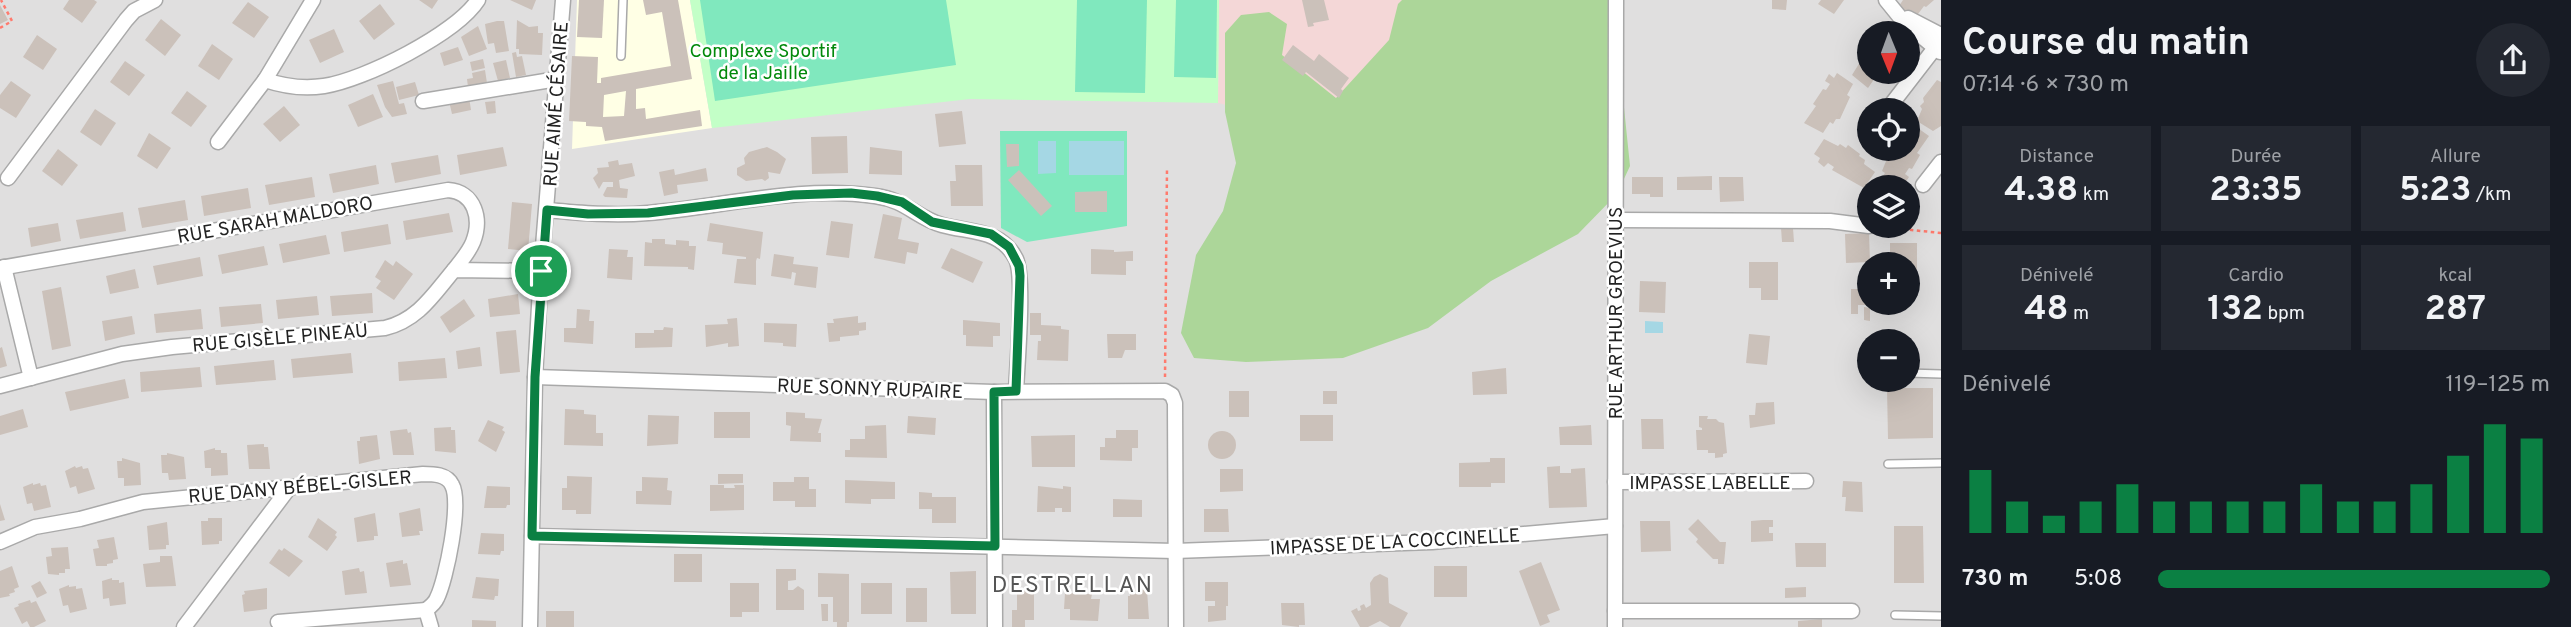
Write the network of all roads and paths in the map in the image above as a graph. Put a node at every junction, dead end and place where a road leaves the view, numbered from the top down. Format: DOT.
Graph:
graph roads {
  1 [pos="1,0"];
  2 [pos="155,0"];
  3 [pos="313,0"];
  4 [pos="478,0"];
  5 [pos="563,0"];
  6 [pos="623,0"];
  7 [pos="1616,0"];
  8 [pos="1889,6"];
  9 [pos="0,28"];
  10 [pos="1939,44"];
  11 [pos="621,56"];
  12 [pos="557,79"];
  13 [pos="265,80"];
  14 [pos="1897,98"];
  15 [pos="423,101"];
  16 [pos="218,142"];
  17 [pos="1941,162"];
  18 [pos="1167,168"];
  19 [pos="8,178"];
  20 [pos="1923,185"];
  21 [pos="547,210"];
  22 [pos="1616,220"];
  23 [pos="1857,225"];
  24 [pos="1920,231"];
  25 [pos="1941,233"];
  26 [pos="2,268"];
  27 [pos="454,270"];
  28 [pos="541,271"];
  29 [pos="1920,373"];
  30 [pos="1941,374"];
  31 [pos="535,377"];
  32 [pos="30,378"];
  33 [pos="0,386"];
  34 [pos="1016,391"];
  35 [pos="1165,391"];
  36 [pos="994,392"];
  37 [pos="1941,463"];
  38 [pos="1888,464"];
  39 [pos="1806,481"];
  40 [pos="1615,482"];
  41 [pos="289,488"];
  42 [pos="1615,526"];
  43 [pos="532,536"];
  44 [pos="0,542"];
  45 [pos="995,546"];
  46 [pos="1175,551"];
  47 [pos="426,610"];
  48 [pos="1615,611"];
  49 [pos="1852,611"];
  50 [pos="1895,615"];
  51 [pos="1941,616"];
  52 [pos="278,622"];
  53 [pos="184,627"];
  54 [pos="431,627"];
  55 [pos="530,627"];
  56 [pos="995,627"];
  57 [pos="1176,627"];
  58 [pos="1615,627"];
  1 -- 9 [label="path"];
  2 -- 19 [label="street"];
  3 -- 13 [label="street"];
  4 -- 13 [label="street"];
  5 -- 12 [label="street, RUE AIMÉ CÉSAIRE"];
  6 -- 11 [label="lane"];
  7 -- 22 [label="street, RUE ARTHUR GROEVIUS"];
  8 -- 10 [label="street"];
  10 -- 14 [label="street"];
  12 -- 15 [label="street"];
  12 -- 21 [label="street, RUE AIMÉ CÉSAIRE"];
  13 -- 16 [label="street"];
  17 -- 20 [label="street"];
  18 -- 35 [label="path"];
  21 -- 28 [label="street, RUE AIMÉ CÉSAIRE"];
  21 -- 34 [label="street"];
  22 -- 23 [label="street"];
  22 -- 40 [label="street, RUE ARTHUR GROEVIUS"];
  24 -- 25 [label="path"];
  26 -- 27 [label="street, RUE SARAH MALDORO"];
  26 -- 32 [label="street"];
  27 -- 28 [label="street"];
  27 -- 32 [label="street, RUE GISÈLE PINEAU"];
  28 -- 31 [label="street, RUE AIMÉ CÉSAIRE"];
  29 -- 30 [label="lane"];
  31 -- 36 [label="street, RUE SONNY RUPAIRE"];
  31 -- 43 [label="street, RUE AIMÉ CÉSAIRE"];
  32 -- 33 [label="street, RUE GISÈLE PINEAU"];
  34 -- 35 [label="street, RUE SONNY RUPAIRE"];
  34 -- 36 [label="street, RUE SONNY RUPAIRE"];
  35 -- 46 [label="street"];
  36 -- 45 [label="street"];
  37 -- 38 [label="lane"];
  39 -- 40 [label="street, IMPASSE LABELLE"];
  40 -- 42 [label="street, RUE ARTHUR GROEVIUS"];
  41 -- 44 [label="street, RUE DANY BÉBEL-GISLER"];
  41 -- 47 [label="street, RUE DANY BÉBEL-GISLER"];
  41 -- 53 [label="street"];
  42 -- 46 [label="street, IMPASSE DE LA COCCINELLE"];
  42 -- 48 [label="street, RUE ARTHUR GROEVIUS"];
  43 -- 45 [label="street, IMPASSE DE LA COCCINELLE"];
  43 -- 55 [label="street, RUE AIMÉ CÉSAIRE"];
  45 -- 46 [label="street, IMPASSE DE LA COCCINELLE"];
  45 -- 56 [label="street"];
  46 -- 57 [label="street"];
  47 -- 52 [label="street"];
  47 -- 54 [label="street"];
  48 -- 49 [label="street"];
  48 -- 58 [label="street, RUE ARTHUR GROEVIUS"];
  50 -- 51 [label="lane"];
}
